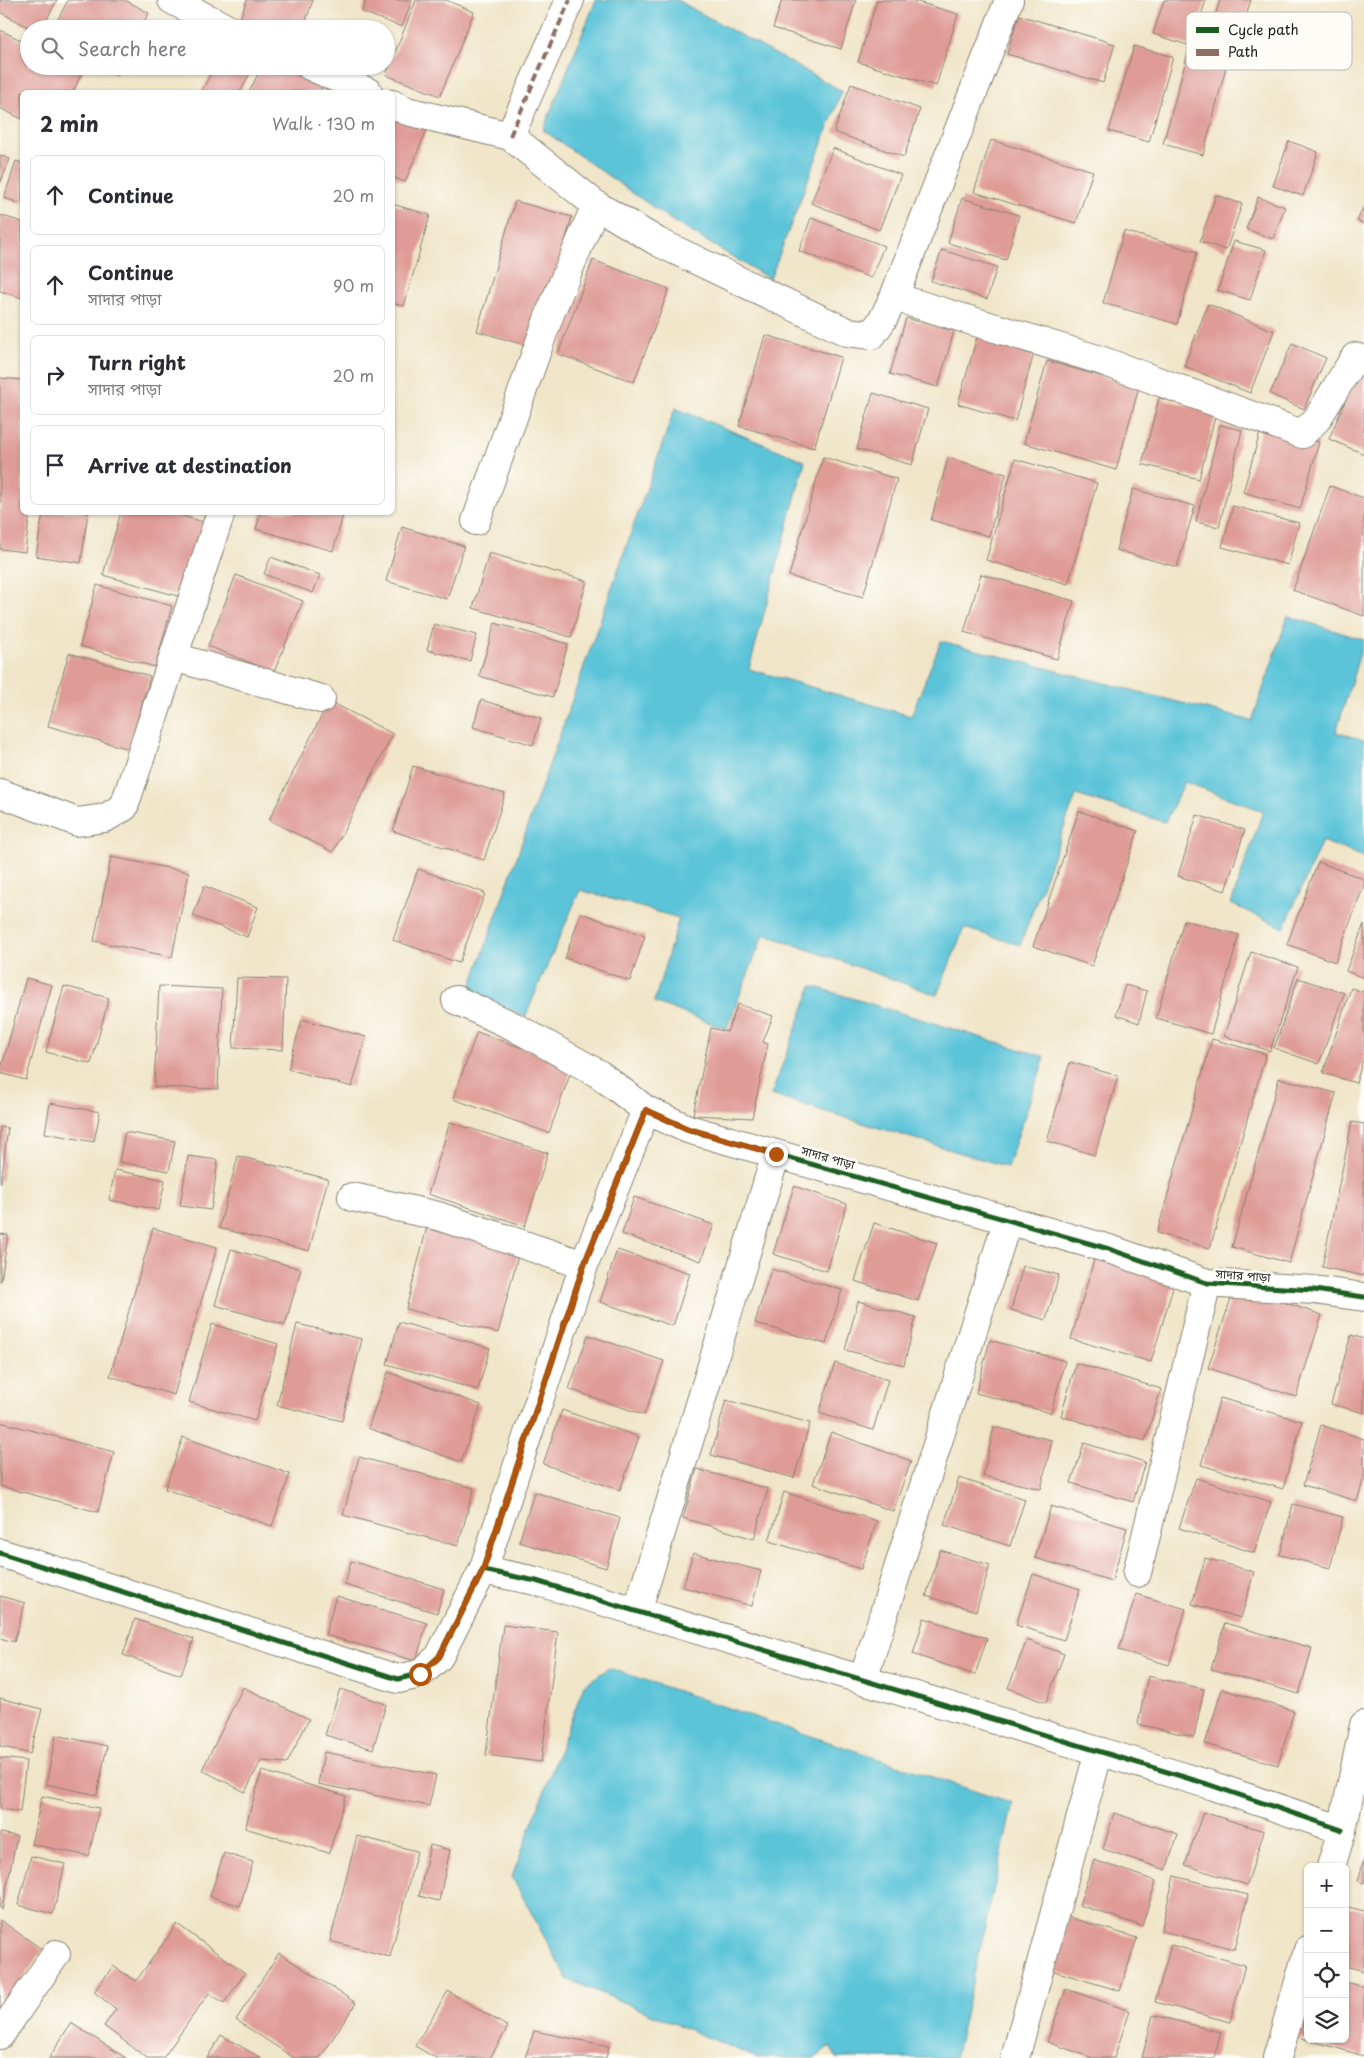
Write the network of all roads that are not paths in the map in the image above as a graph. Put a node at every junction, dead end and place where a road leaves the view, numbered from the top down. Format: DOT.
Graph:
graph roads {
  1 [pos="172,0"];
  2 [pos="570,0"];
  3 [pos="1009,0"];
  4 [pos="211,20"];
  5 [pos="330,75"];
  6 [pos="364,90"];
  7 [pos="395,105"];
  8 [pos="510,136"];
  9 [pos="596,205"];
  10 [pos="894,297"];
  11 [pos="1364,360"];
  12 [pos="220,515"];
  13 [pos="476,521"];
  14 [pos="174,657"];
  15 [pos="321,699"];
  16 [pos="0,793"];
  17 [pos="456,1000"];
  18 [pos="646,1110"];
  19 [pos="776,1154"];
  20 [pos="352,1197"];
  21 [pos="1008,1219"];
  22 [pos="584,1265"];
  23 [pos="1207,1283"];
  24 [pos="1364,1297"];
  25 [pos="0,1553"];
  26 [pos="483,1570"];
  27 [pos="1137,1574"];
  28 [pos="637,1612"];
  29 [pos="863,1680"];
  30 [pos="1364,1725"];
  31 [pos="1099,1751"];
  32 [pos="1342,1830"];
  33 [pos="1332,1863"];
  34 [pos="1307,1953"];
  35 [pos="56,1954"];
  36 [pos="0,2035"];
  37 [pos="1015,2058"];
  38 [pos="1277,2058"];
  1 -- 4 [label="street"];
  2 -- 8 [label="street"];
  3 -- 10 [label="street"];
  5 -- 6 [label="street"];
  7 -- 8 [label="street"];
  8 -- 9 [label="street"];
  9 -- 10 [label="street"];
  9 -- 13 [label="street"];
  10 -- 11 [label="street"];
  12 -- 14 [label="street"];
  14 -- 15 [label="street"];
  14 -- 16 [label="street"];
  17 -- 18 [label="street, সাদার পাড়া"];
  18 -- 19 [label="street, সাদার পাড়া"];
  18 -- 22 [label="street"];
  19 -- 21 [label="street, সাদার পাড়া"];
  19 -- 28 [label="street"];
  20 -- 22 [label="street"];
  21 -- 23 [label="street, সাদার পাড়া"];
  21 -- 29 [label="street"];
  22 -- 26 [label="street"];
  23 -- 24 [label="street, সাদার পাড়া"];
  23 -- 27 [label="street"];
  25 -- 26 [label="street"];
  26 -- 28 [label="street"];
  28 -- 29 [label="street"];
  29 -- 31 [label="street"];
  30 -- 32 [label="street"];
  31 -- 32 [label="street"];
  31 -- 37 [label="street"];
  32 -- 33 [label="street"];
  34 -- 38 [label="street"];
  35 -- 36 [label="street"];
}
